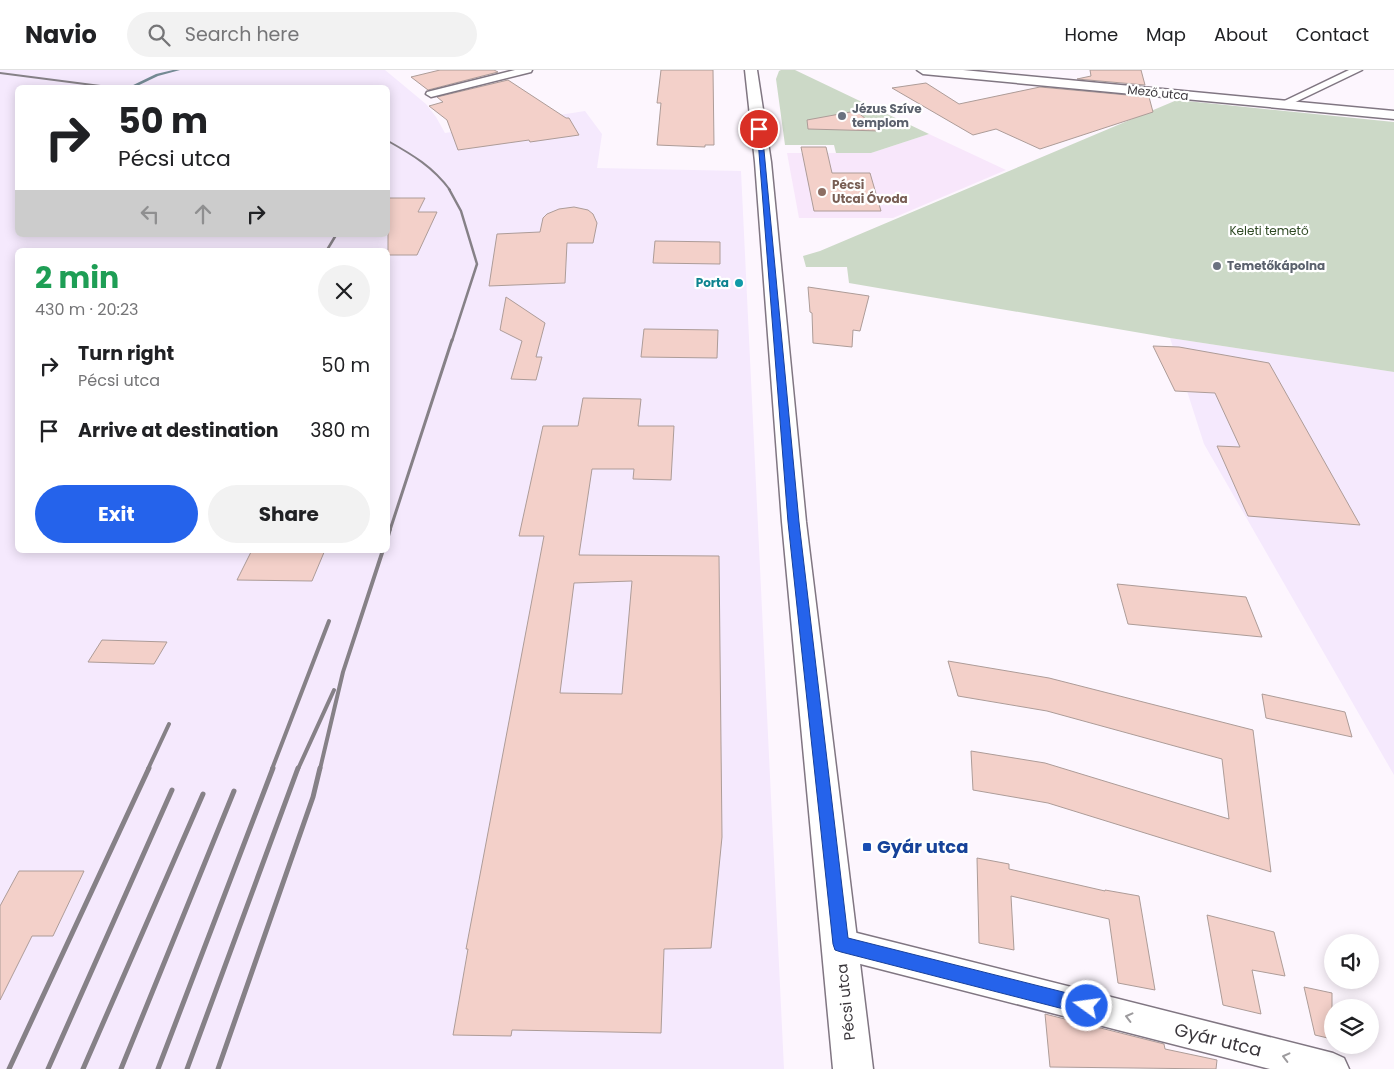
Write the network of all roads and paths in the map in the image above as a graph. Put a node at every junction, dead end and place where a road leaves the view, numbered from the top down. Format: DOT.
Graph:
graph roads {
  1 [pos="527,70"];
  2 [pos="765,70"];
  3 [pos="922,70"];
  4 [pos="1357,70"];
  5 [pos="752,75"];
  6 [pos="431,94"];
  7 [pos="1281,105"];
  8 [pos="1394,115"];
  9 [pos="841,944"];
  10 [pos="853,1069"];
  11 [pos="1334,1069"];
  1 -- 6 [label="street"];
  2 -- 5 [label="street"];
  3 -- 7 [label="street, Mező utca"];
  4 -- 7 [label="street"];
  5 -- 9 [label="street, Pécsi utca"];
  7 -- 8 [label="street, Mező utca"];
  9 -- 10 [label="street, Pécsi utca"];
  11 -- 9 [label="street, Gyár utca, one-way"];
}
